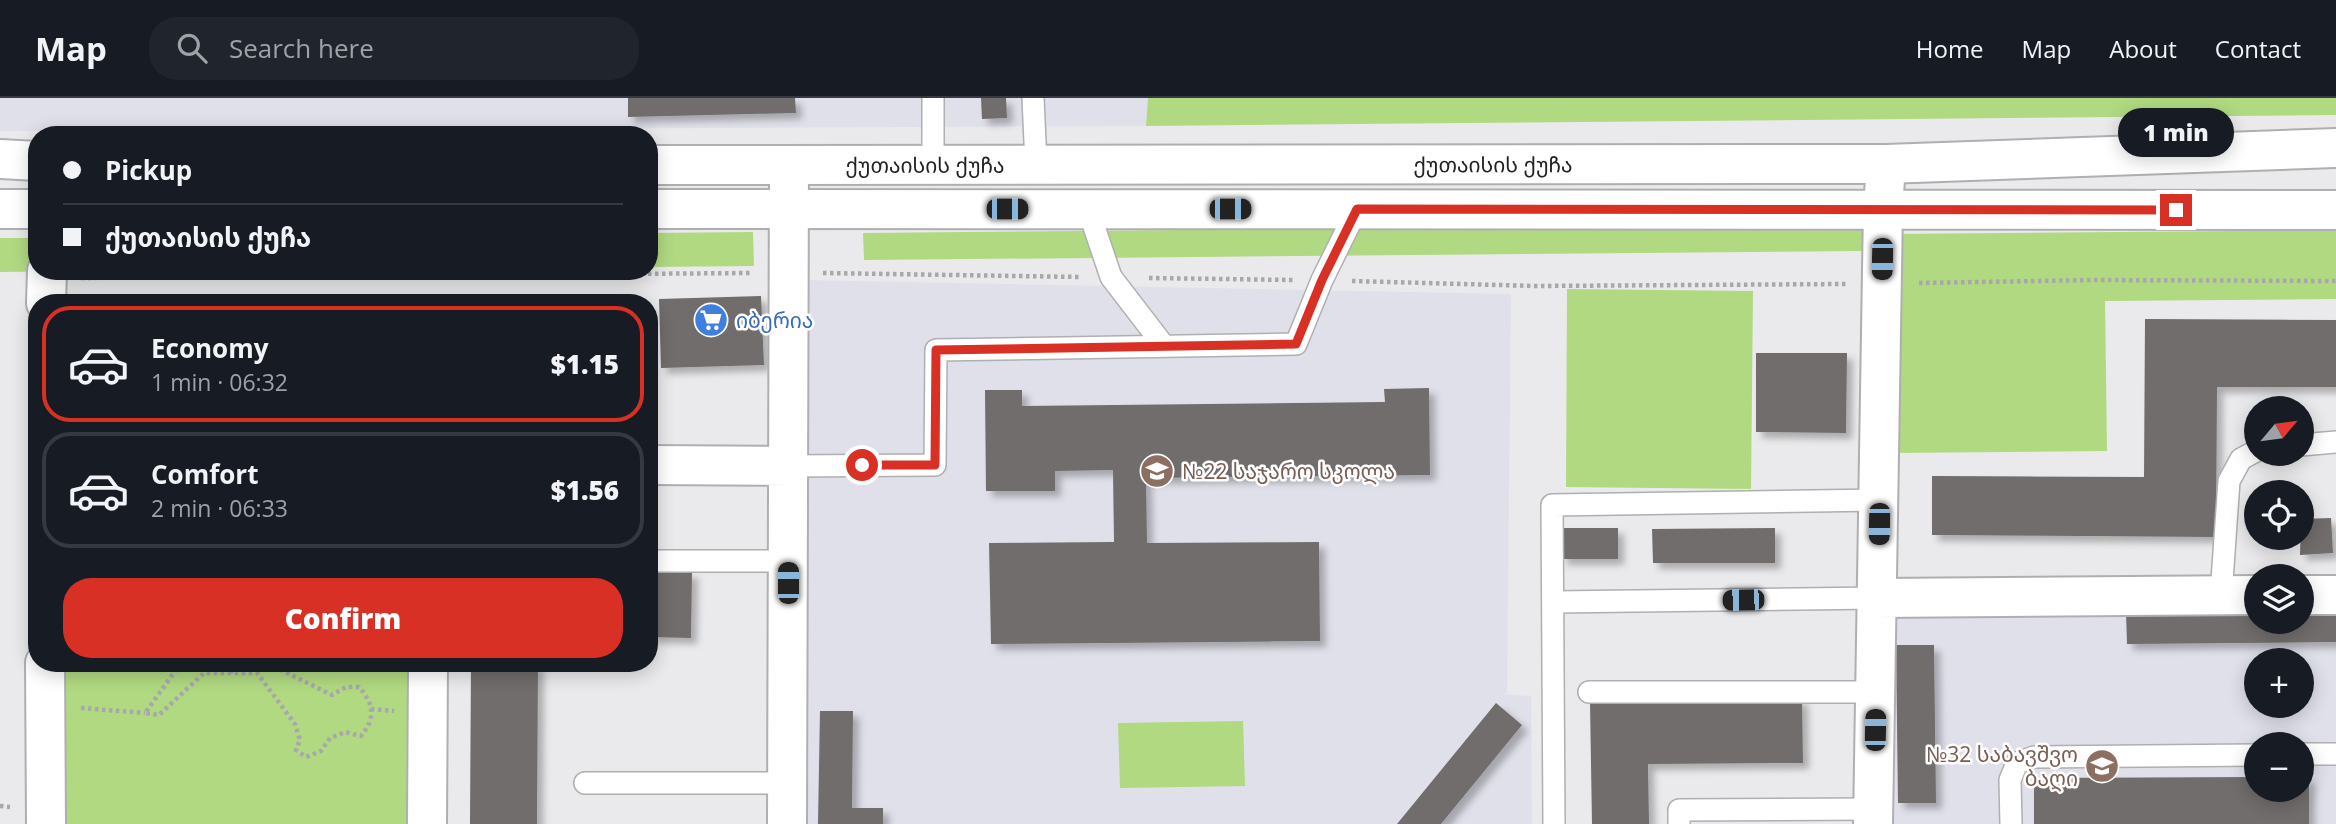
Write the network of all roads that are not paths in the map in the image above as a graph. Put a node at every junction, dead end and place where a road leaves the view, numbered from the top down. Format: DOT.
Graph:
graph roads {
  1 [pos="933,98"];
  2 [pos="1033,98"];
  3 [pos="2336,148"];
  4 [pos="0,159"];
  5 [pos="28,161"];
  6 [pos="1036,164"];
  7 [pos="1886,164"];
  8 [pos="658,165"];
  9 [pos="933,165"];
  10 [pos="789,166"];
  11 [pos="0,209"];
  12 [pos="28,209"];
  13 [pos="658,209"];
  14 [pos="789,209"];
  15 [pos="1088,209"];
  16 [pos="1357,209"];
  17 [pos="1883,209"];
  18 [pos="2336,210"];
  19 [pos="1164,346"];
  20 [pos="2336,442"];
  21 [pos="2314,444"];
  22 [pos="2244,457"];
  23 [pos="658,465"];
  24 [pos="788,466"];
  25 [pos="1880,500"];
  26 [pos="658,561"];
  27 [pos="788,561"];
  28 [pos="2238,595"];
  29 [pos="2314,595"];
  30 [pos="2336,595"];
  31 [pos="1878,598"];
  32 [pos="1553,602"];
  33 [pos="45,672"];
  34 [pos="428,672"];
  35 [pos="1589,692"];
  36 [pos="1875,692"];
  37 [pos="2314,754"];
  38 [pos="2336,754"];
  39 [pos="2244,755"];
  40 [pos="585,783"];
  41 [pos="787,783"];
  42 [pos="1873,816"];
  43 [pos="46,824"];
  44 [pos="427,824"];
  45 [pos="787,824"];
  46 [pos="1554,824"];
  47 [pos="1679,824"];
  48 [pos="2011,824"];
  1 -- 9 [label="lane"];
  2 -- 6 [label="lane"];
  3 -- 7 [label="street, ქუთაისის ქუჩა"];
  4 -- 5 [label="street"];
  6 -- 7 [label="street, ქუთაისის ქუჩა"];
  6 -- 9 [label="street, ქუთაისის ქუჩა"];
  7 -- 17 [label="street"];
  8 -- 10 [label="street, ქუთაისის ქუჩა"];
  9 -- 10 [label="street, ქუთაისის ქუჩა"];
  10 -- 14 [label="street"];
  11 -- 12 [label="street"];
  13 -- 14 [label="street, ქუთაისის ქუჩა"];
  14 -- 15 [label="street, ქუთაისის ქუჩა"];
  14 -- 24 [label="street"];
  15 -- 16 [label="street, ქუთაისის ქუჩა"];
  15 -- 19 [label="lane"];
  16 -- 17 [label="street, ქუთაისის ქუჩა"];
  16 -- 19 [label="lane"];
  17 -- 18 [label="street, ქუთაისის ქუჩა"];
  17 -- 25 [label="street"];
  19 -- 24 [label="lane"];
  20 -- 21 [label="lane"];
  22 -- 28 [label="lane"];
  23 -- 24 [label="street"];
  24 -- 27 [label="street"];
  25 -- 31 [label="street"];
  25 -- 32 [label="lane"];
  26 -- 27 [label="lane"];
  27 -- 41 [label="street"];
  28 -- 31 [label="street"];
  29 -- 30 [label="street"];
  31 -- 32 [label="lane"];
  31 -- 36 [label="street"];
  32 -- 46 [label="lane"];
  33 -- 43 [label="street"];
  34 -- 44 [label="street"];
  35 -- 36 [label="lane"];
  36 -- 42 [label="street"];
  37 -- 38 [label="lane"];
  39 -- 48 [label="lane"];
  40 -- 41 [label="lane"];
  41 -- 45 [label="street"];
  42 -- 47 [label="lane"];
}
